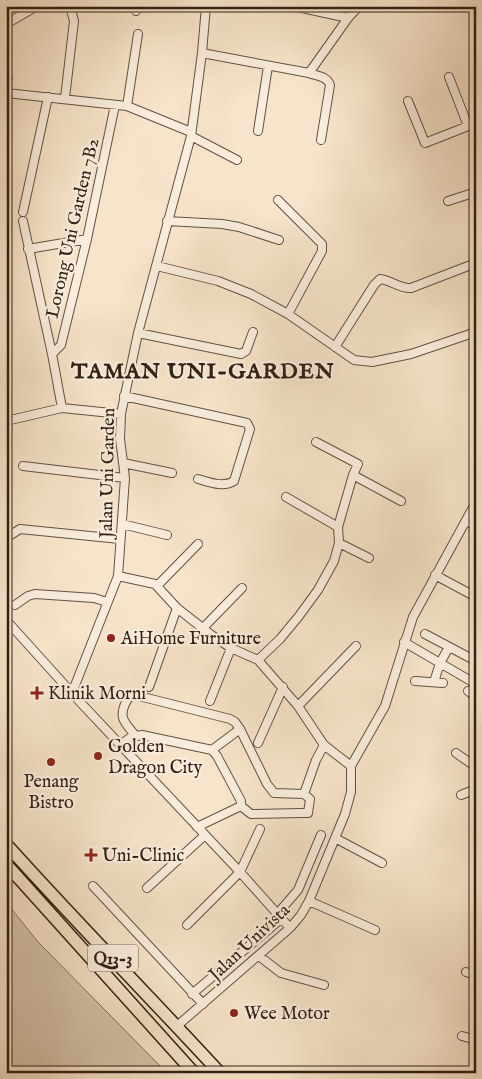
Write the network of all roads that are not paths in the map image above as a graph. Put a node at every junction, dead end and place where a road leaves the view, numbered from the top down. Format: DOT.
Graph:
graph roads {
  1 [pos="37,6"];
  2 [pos="70,6"];
  3 [pos="206,6"];
  4 [pos="293,6"];
  5 [pos="359,6"];
  6 [pos="304,8"];
  7 [pos="348,18"];
  8 [pos="6,24"];
  9 [pos="138,34"];
  10 [pos="202,53"];
  11 [pos="268,66"];
  12 [pos="309,73"];
  13 [pos="449,77"];
  14 [pos="6,93"];
  15 [pos="48,97"];
  16 [pos="65,98"];
  17 [pos="408,100"];
  18 [pos="115,105"];
  19 [pos="127,106"];
  20 [pos="472,124"];
  21 [pos="258,131"];
  22 [pos="191,134"];
  23 [pos="321,140"];
  24 [pos="237,160"];
  25 [pos="476,192"];
  26 [pos="278,200"];
  27 [pos="448,201"];
  28 [pos="23,212"];
  29 [pos="23,220"];
  30 [pos="167,220"];
  31 [pos="87,239"];
  32 [pos="279,240"];
  33 [pos="28,249"];
  34 [pos="476,263"];
  35 [pos="157,266"];
  36 [pos="288,314"];
  37 [pos="253,332"];
  38 [pos="476,332"];
  39 [pos="138,333"];
  40 [pos="335,347"];
  41 [pos="52,354"];
  42 [pos="124,396"];
  43 [pos="62,408"];
  44 [pos="121,414"];
  45 [pos="6,421"];
  46 [pos="316,442"];
  47 [pos="6,448"];
  48 [pos="6,456"];
  49 [pos="123,463"];
  50 [pos="23,466"];
  51 [pos="172,473"];
  52 [pos="353,475"];
  53 [pos="125,478"];
  54 [pos="198,479"];
  55 [pos="286,497"];
  56 [pos="401,501"];
  57 [pos="476,502"];
  58 [pos="466,521"];
  59 [pos="122,524"];
  60 [pos="476,526"];
  61 [pos="338,527"];
  62 [pos="168,535"];
  63 [pos="6,538"];
  64 [pos="120,539"];
  65 [pos="339,542"];
  66 [pos="198,544"];
  67 [pos="369,558"];
  68 [pos="435,575"];
  69 [pos="118,576"];
  70 [pos="157,586"];
  71 [pos="242,588"];
  72 [pos="476,597"];
  73 [pos="107,602"];
  74 [pos="15,605"];
  75 [pos="177,608"];
  76 [pos="6,620"];
  77 [pos="204,628"];
  78 [pos="425,634"];
  79 [pos="404,642"];
  80 [pos="356,646"];
  81 [pos="449,647"];
  82 [pos="231,648"];
  83 [pos="258,660"];
  84 [pos="474,660"];
  85 [pos="440,662"];
  86 [pos="415,680"];
  87 [pos="434,682"];
  88 [pos="443,683"];
  89 [pos="476,684"];
  90 [pos="149,687"];
  91 [pos="283,687"];
  92 [pos="468,691"];
  93 [pos="72,693"];
  94 [pos="476,697"];
  95 [pos="210,701"];
  96 [pos="298,706"];
  97 [pos="240,729"];
  98 [pos="135,736"];
  99 [pos="258,743"];
  100 [pos="120,745"];
  101 [pos="324,745"];
  102 [pos="212,750"];
  103 [pos="456,753"];
  104 [pos="351,766"];
  105 [pos="476,767"];
  106 [pos="476,789"];
  107 [pos="304,794"];
  108 [pos="461,795"];
  109 [pos="241,806"];
  110 [pos="197,827"];
  111 [pos="260,829"];
  112 [pos="205,835"];
  113 [pos="321,836"];
  114 [pos="335,838"];
  115 [pos="6,844"];
  116 [pos="382,863"];
  117 [pos="6,864"];
  118 [pos="240,872"];
  119 [pos="93,886"];
  120 [pos="147,888"];
  121 [pos="309,901"];
  122 [pos="280,916"];
  123 [pos="187,926"];
  124 [pos="290,928"];
  125 [pos="375,930"];
  126 [pos="260,956"];
  127 [pos="466,972"];
  128 [pos="476,975"];
  129 [pos="324,985"];
  130 [pos="192,994"];
  131 [pos="203,1004"];
  132 [pos="177,1026"];
  133 [pos="462,1036"];
  134 [pos="476,1040"];
  135 [pos="194,1073"];
  136 [pos="220,1073"];
  1 -- 8 [label="street"];
  2 -- 16 [label="street"];
  3 -- 10 [label="street, Jalan Uni Garden"];
  4 -- 6 [label="street"];
  5 -- 7 [label="street"];
  6 -- 7 [label="street"];
  7 -- 12 [label="street"];
  9 -- 19 [label="street"];
  10 -- 11 [label="street"];
  10 -- 22 [label="street, Jalan Uni Garden"];
  11 -- 12 [label="street"];
  11 -- 21 [label="street"];
  12 -- 23 [label="street"];
  13 -- 20 [label="street"];
  14 -- 15 [label="street"];
  15 -- 16 [label="street"];
  15 -- 28 [label="street"];
  16 -- 18 [label="street"];
  17 -- 20 [label="street"];
  18 -- 19 [label="street"];
  18 -- 31 [label="street, Lorong Uni Garden 7B2"];
  19 -- 22 [label="street"];
  22 -- 24 [label="street"];
  22 -- 30 [label="street, Jalan Uni Garden"];
  25 -- 27 [label="street"];
  26 -- 36 [label="street"];
  29 -- 33 [label="street"];
  30 -- 32 [label="street"];
  30 -- 35 [label="street, Jalan Uni Garden"];
  31 -- 33 [label="street"];
  31 -- 41 [label="street, Lorong Uni Garden 7B2"];
  33 -- 41 [label="street"];
  34 -- 40 [label="street"];
  35 -- 36 [label="street"];
  35 -- 39 [label="street, Jalan Uni Garden"];
  36 -- 40 [label="street"];
  37 -- 39 [label="street"];
  38 -- 40 [label="street"];
  39 -- 42 [label="street, Jalan Uni Garden"];
  41 -- 43 [label="street"];
  42 -- 44 [label="street, Jalan Uni Garden"];
  42 -- 54 [label="street"];
  43 -- 44 [label="street"];
  43 -- 45 [label="street"];
  44 -- 49 [label="street, Jalan Uni Garden"];
  46 -- 52 [label="street"];
  47 -- 48 [label="street"];
  49 -- 51 [label="street"];
  49 -- 53 [label="street, Jalan Uni Garden"];
  50 -- 53 [label="street"];
  52 -- 56 [label="street"];
  52 -- 61 [label="street"];
  53 -- 59 [label="street, Jalan Uni Garden"];
  55 -- 61 [label="street"];
  57 -- 58 [label="street"];
  58 -- 60 [label="street"];
  58 -- 68 [label="street"];
  59 -- 62 [label="street"];
  59 -- 64 [label="street, Jalan Uni Garden"];
  61 -- 65 [label="street"];
  63 -- 64 [label="street"];
  64 -- 69 [label="street, Jalan Uni Garden"];
  65 -- 67 [label="street"];
  65 -- 83 [label="street"];
  66 -- 70 [label="street"];
  68 -- 72 [label="street"];
  68 -- 79 [label="street"];
  69 -- 70 [label="street"];
  69 -- 73 [label="street, Jalan Uni Garden"];
  70 -- 75 [label="street"];
  71 -- 77 [label="street"];
  73 -- 74 [label="street"];
  73 -- 93 [label="street, Jalan Uni Garden"];
  75 -- 77 [label="street"];
  75 -- 90 [label="street"];
  76 -- 93 [label="street"];
  77 -- 82 [label="street"];
  78 -- 81 [label="street"];
  79 -- 85 [label="street"];
  79 -- 104 [label="street"];
  80 -- 96 [label="street"];
  81 -- 84 [label="street"];
  81 -- 85 [label="street"];
  82 -- 83 [label="street"];
  82 -- 95 [label="street"];
  83 -- 91 [label="street"];
  85 -- 87 [label="street"];
  85 -- 89 [label="street"];
  86 -- 87 [label="street"];
  87 -- 88 [label="street"];
  91 -- 96 [label="street"];
  91 -- 99 [label="street"];
  92 -- 94 [label="street"];
  93 -- 100 [label="street"];
  96 -- 101 [label="street"];
  97 -- 98 [label="street"];
  97 -- 102 [label="street"];
  97 -- 107 [label="street"];
  98 -- 100 [label="street"];
  98 -- 102 [label="street"];
  100 -- 110 [label="street"];
  101 -- 104 [label="street"];
  101 -- 107 [label="street"];
  102 -- 109 [label="street"];
  103 -- 105 [label="street"];
  104 -- 114 [label="street, Jalan Univista"];
  106 -- 108 [label="street"];
  107 -- 109 [label="street"];
  109 -- 110 [label="street"];
  110 -- 112 [label="street"];
  111 -- 118 [label="street"];
  112 -- 118 [label="street"];
  112 -- 120 [label="street"];
  113 -- 122 [label="street"];
  114 -- 116 [label="street"];
  114 -- 121 [label="street, Jalan Univista"];
  115 -- 132 [label="highway, Q13-3"];
  117 -- 135 [label="highway, Q13-3"];
  118 -- 122 [label="street"];
  118 -- 123 [label="street"];
  119 -- 130 [label="street"];
  121 -- 124 [label="street, Jalan Univista"];
  121 -- 125 [label="street"];
  122 -- 124 [label="street"];
  122 -- 130 [label="street"];
  124 -- 126 [label="street, Jalan Univista"];
  126 -- 129 [label="street"];
  126 -- 131 [label="street, Jalan Univista"];
  127 -- 128 [label="street"];
  130 -- 131 [label="street"];
  131 -- 132 [label="street, Jalan Univista"];
  132 -- 136 [label="highway, Q13-3"];
  133 -- 134 [label="street"];
}
